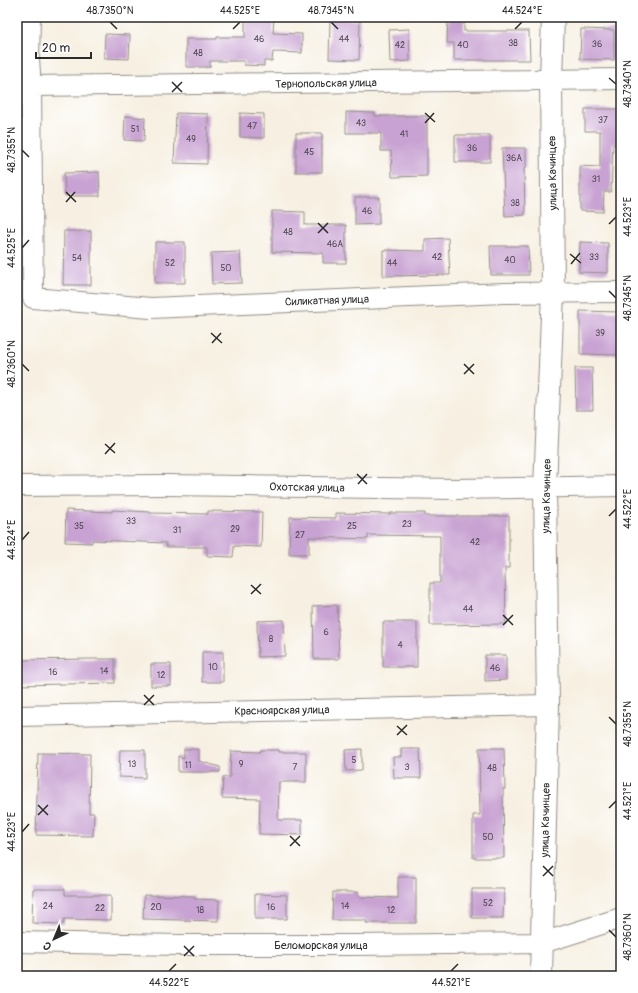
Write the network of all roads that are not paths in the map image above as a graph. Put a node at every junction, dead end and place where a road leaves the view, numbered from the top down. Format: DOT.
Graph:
graph roads {
  1 [pos="30,17"];
  2 [pos="553,17"];
  3 [pos="621,79"];
  4 [pos="551,80"];
  5 [pos="31,86"];
  6 [pos="553,292"];
  7 [pos="621,292"];
  8 [pos="17,486"];
  9 [pos="621,486"];
  10 [pos="545,488"];
  11 [pos="548,705"];
  12 [pos="17,716"];
  13 [pos="621,918"];
  14 [pos="17,942"];
  15 [pos="542,942"];
  16 [pos="541,976"];
  1 -- 5 [label="street"];
  2 -- 4 [label="main road, улица Качинцев"];
  3 -- 4 [label="street, Тернопольская улица"];
  4 -- 5 [label="street, Тернопольская улица"];
  4 -- 6 [label="main road, улица Качинцев"];
  5 -- 6 [label="street, Силикатная улица"];
  6 -- 7 [label="street, Силикатная улица"];
  6 -- 10 [label="main road, улица Качинцев"];
  8 -- 10 [label="street, Охотская улица"];
  9 -- 10 [label="street, Охотская улица"];
  10 -- 11 [label="main road, улица Качинцев"];
  11 -- 12 [label="street, Красноярская улица"];
  11 -- 15 [label="main road, улица Качинцев"];
  13 -- 15 [label="street, Беломорская улица"];
  14 -- 15 [label="street, Беломорская улица"];
  15 -- 16 [label="main road, улица Качинцев"];
}
